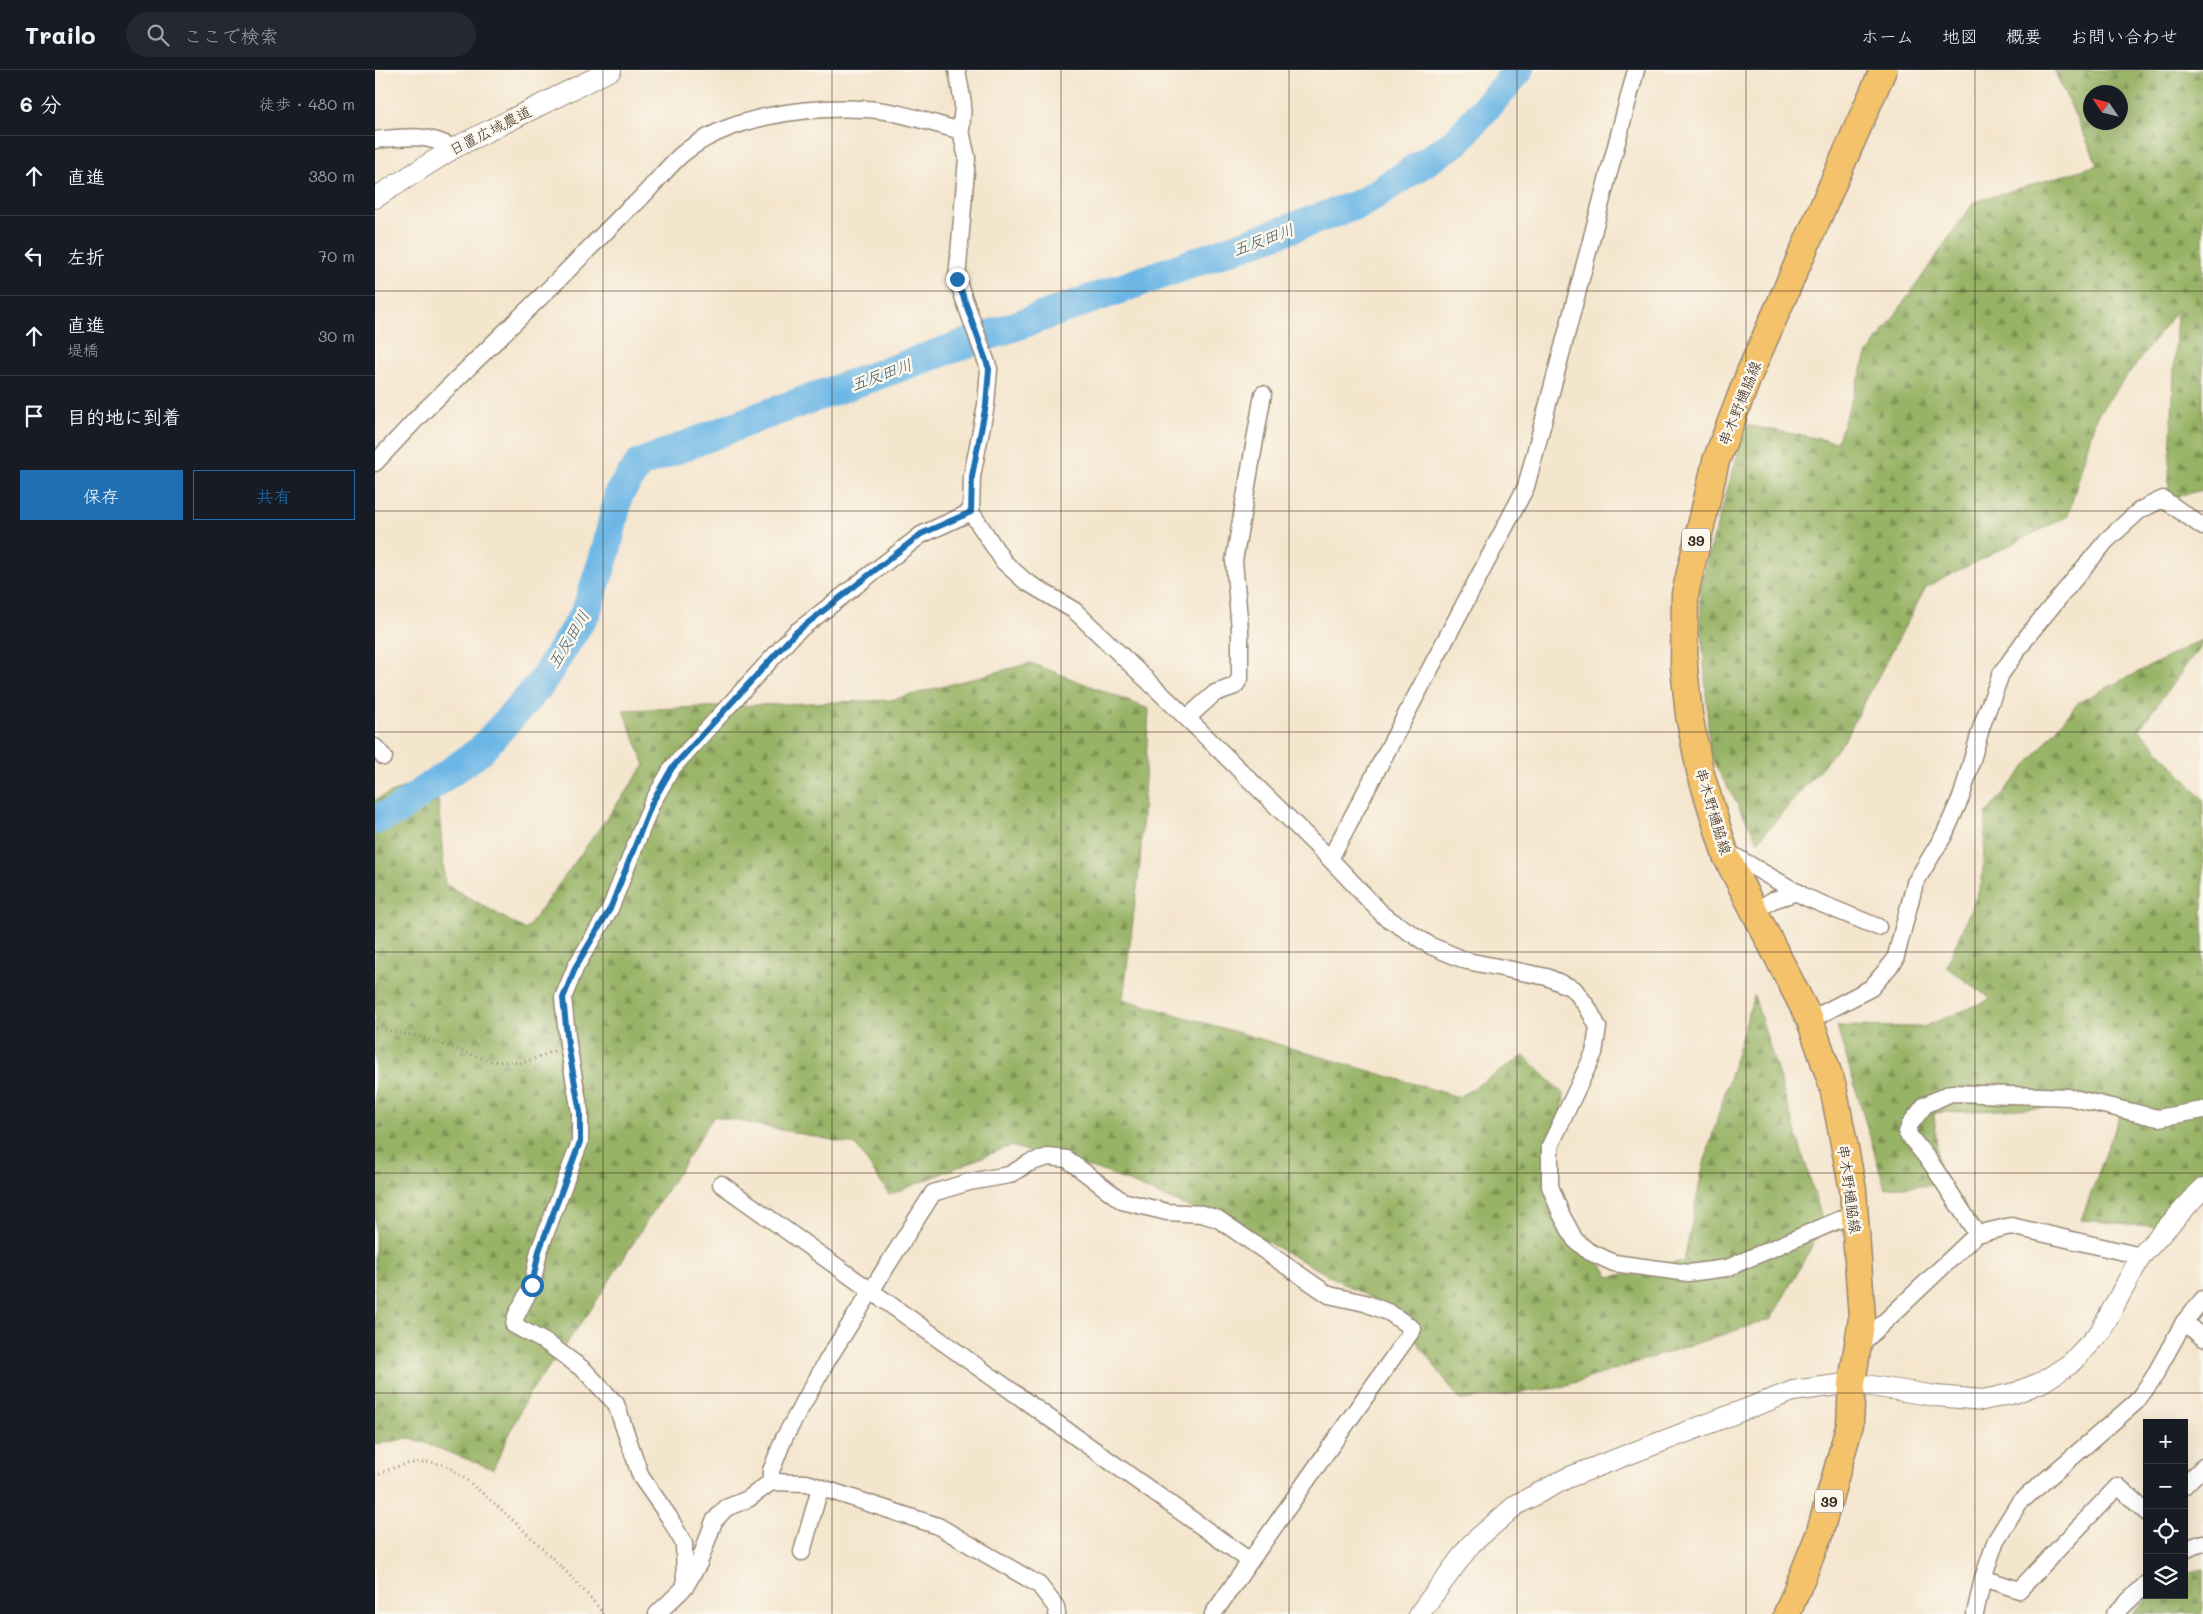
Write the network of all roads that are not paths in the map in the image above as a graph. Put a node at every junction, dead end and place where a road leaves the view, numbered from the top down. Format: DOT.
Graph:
graph roads {
  1 [pos="611,70"];
  2 [pos="957,70"];
  3 [pos="1636,70"];
  4 [pos="1883,70"];
  5 [pos="961,131"];
  6 [pos="375,140"];
  7 [pos="453,148"];
  8 [pos="375,198"];
  9 [pos="1263,394"];
  10 [pos="375,463"];
  11 [pos="971,512"];
  12 [pos="2203,527"];
  13 [pos="1187,718"];
  14 [pos="1724,850"];
  15 [pos="1330,859"];
  16 [pos="1798,892"];
  17 [pos="1755,911"];
  18 [pos="1878,927"];
  19 [pos="1810,1020"];
  20 [pos="2203,1110"];
  21 [pos="721,1184"];
  22 [pos="2202,1191"];
  23 [pos="1855,1213"];
  24 [pos="1977,1234"];
  25 [pos="2141,1256"];
  26 [pos="871,1290"];
  27 [pos="2203,1299"];
  28 [pos="2184,1322"];
  29 [pos="2203,1338"];
  30 [pos="1858,1347"];
  31 [pos="1852,1382"];
  32 [pos="2203,1467"];
  33 [pos="771,1482"];
  34 [pos="2188,1482"];
  35 [pos="820,1488"];
  36 [pos="2143,1509"];
  37 [pos="2203,1543"];
  38 [pos="2188,1549"];
  39 [pos="802,1552"];
  40 [pos="1251,1561"];
  41 [pos="1983,1578"];
  42 [pos="685,1587"];
  43 [pos="2143,1587"];
  44 [pos="662,1612"];
  45 [pos="1057,1614"];
  46 [pos="1213,1614"];
  47 [pos="1419,1614"];
  48 [pos="1787,1614"];
  49 [pos="1975,1614"];
  50 [pos="2115,1614"];
  1 -- 7 [label="street, 日置広域農道"];
  2 -- 5 [label="street"];
  3 -- 15 [label="street"];
  4 -- 14 [label="main road, 串木野樋脇線 / 39"];
  5 -- 10 [label="street"];
  5 -- 11 [label="street"];
  6 -- 7 [label="street"];
  7 -- 8 [label="street, 日置広域農道"];
  9 -- 13 [label="street"];
  11 -- 13 [label="street"];
  11 -- 42 [label="street"];
  12 -- 19 [label="street"];
  13 -- 15 [label="street"];
  14 -- 16 [label="street"];
  14 -- 17 [label="main road, 串木野樋脇線 / 39"];
  15 -- 23 [label="street"];
  16 -- 17 [label="street"];
  16 -- 18 [label="street"];
  17 -- 19 [label="main road, 串木野樋脇線 / 39"];
  19 -- 23 [label="main road, 串木野樋脇線 / 39"];
  20 -- 24 [label="street"];
  21 -- 26 [label="street"];
  22 -- 25 [label="street"];
  23 -- 30 [label="main road, 串木野樋脇線 / 39"];
  24 -- 25 [label="street"];
  24 -- 30 [label="street"];
  25 -- 31 [label="street"];
  26 -- 33 [label="street"];
  26 -- 40 [label="street"];
  26 -- 40 [label="street"];
  27 -- 28 [label="street"];
  28 -- 29 [label="street"];
  28 -- 41 [label="street"];
  30 -- 31 [label="main road, 串木野樋脇線 / 39"];
  31 -- 47 [label="street"];
  31 -- 48 [label="main road, 串木野樋脇線 / 39"];
  32 -- 34 [label="street"];
  33 -- 35 [label="street"];
  33 -- 42 [label="street"];
  35 -- 39 [label="street"];
  35 -- 45 [label="street"];
  36 -- 41 [label="street"];
  37 -- 38 [label="street"];
  40 -- 46 [label="street"];
  41 -- 49 [label="street"];
  42 -- 44 [label="street"];
  43 -- 50 [label="street"];
}
